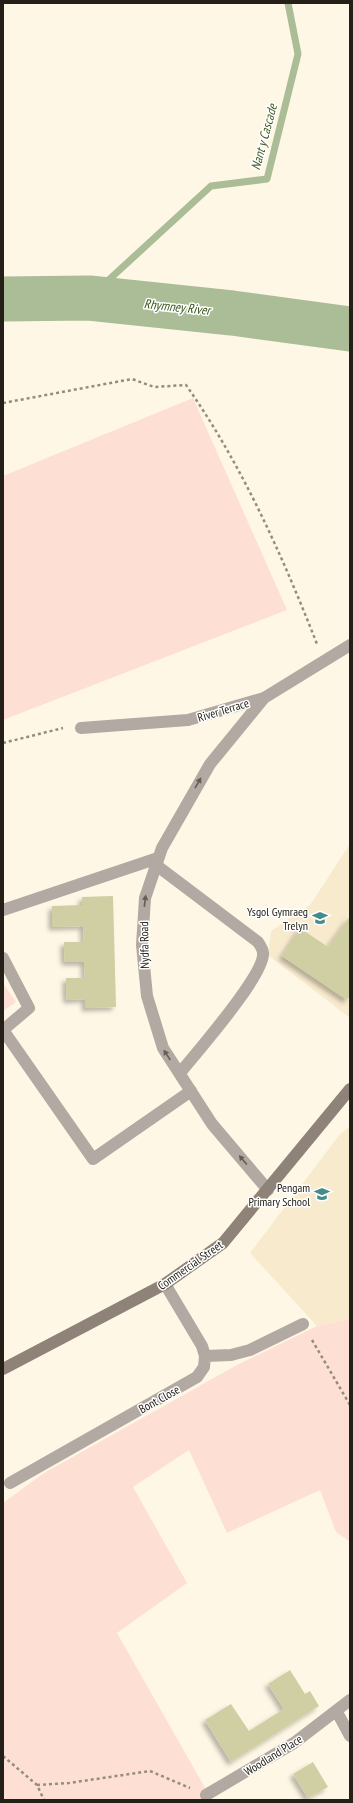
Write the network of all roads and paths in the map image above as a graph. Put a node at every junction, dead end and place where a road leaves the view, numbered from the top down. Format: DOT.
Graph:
graph roads {
  1 [pos="3,403"];
  2 [pos="350,645"];
  3 [pos="324,661"];
  4 [pos="264,698"];
  5 [pos="81,728"];
  6 [pos="3,743"];
  7 [pos="157,862"];
  8 [pos="3,910"];
  9 [pos="3,958"];
  10 [pos="180,1073"];
  11 [pos="350,1089"];
  12 [pos="191,1091"];
  13 [pos="268,1190"];
  14 [pos="165,1284"];
  15 [pos="303,1324"];
  16 [pos="205,1356"];
  17 [pos="3,1369"];
  18 [pos="350,1405"];
  19 [pos="10,1483"];
  20 [pos="350,1700"];
  21 [pos="337,1712"];
  22 [pos="350,1736"];
  23 [pos="3,1756"];
  24 [pos="37,1785"];
  25 [pos="206,1795"];
  26 [pos="44,1800"];
  1 -- 3 [label="path"];
  2 -- 3 [label="street, River Terrace"];
  3 -- 4 [label="street, River Terrace"];
  4 -- 5 [label="street, River Terrace"];
  7 -- 4 [label="street, Nydfa Road, one-way"];
  5 -- 6 [label="path"];
  7 -- 8 [label="street"];
  10 -- 7 [label="street, Nydfa Road, one-way"];
  7 -- 10 [label="street"];
  9 -- 12 [label="street"];
  10 -- 12 [label="street, Nydfa Road"];
  11 -- 13 [label="main road, Commercial Street"];
  13 -- 12 [label="street, Nydfa Road, one-way"];
  13 -- 14 [label="main road, Commercial Street"];
  14 -- 16 [label="street"];
  14 -- 17 [label="main road, Commercial Street"];
  15 -- 16 [label="street"];
  15 -- 18 [label="path"];
  16 -- 19 [label="street, Bont Close"];
  20 -- 21 [label="street, Woodland Place"];
  21 -- 22 [label="street"];
  21 -- 25 [label="street, Woodland Place"];
  23 -- 24 [label="path"];
  24 -- 25 [label="path"];
  24 -- 26 [label="path"];
}
